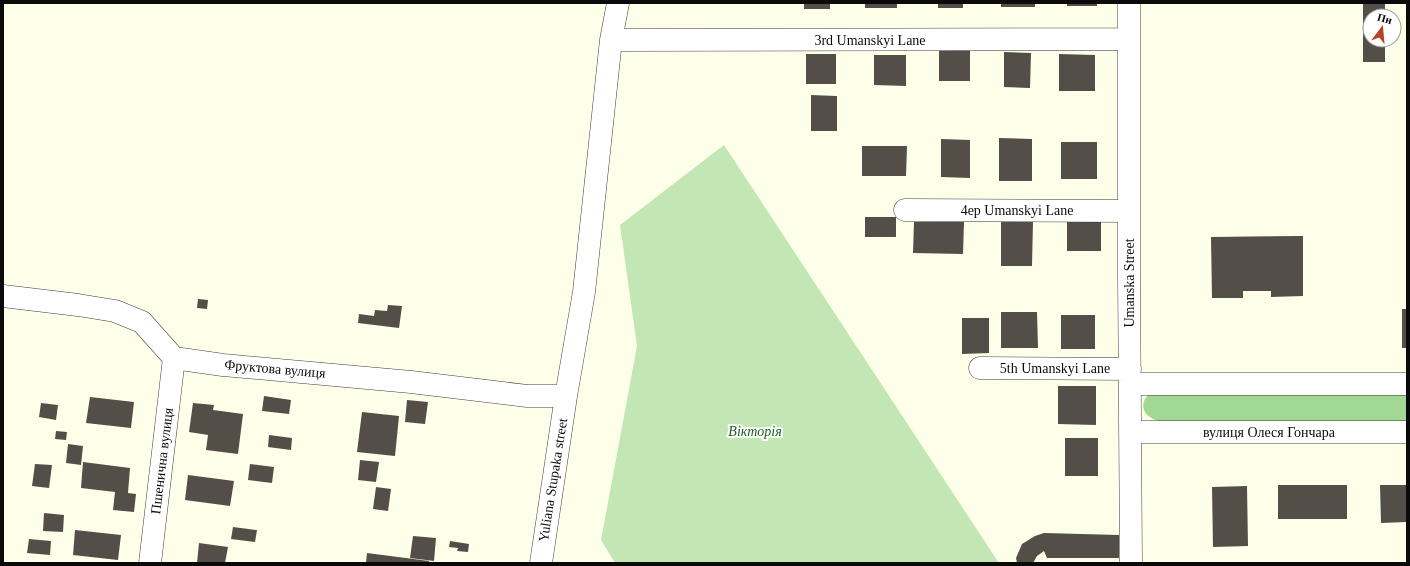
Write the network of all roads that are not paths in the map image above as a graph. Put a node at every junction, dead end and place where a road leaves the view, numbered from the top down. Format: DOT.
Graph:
graph roads {
  1 [pos="618,3"];
  2 [pos="1129,3"];
  3 [pos="1129,39"];
  4 [pos="611,40"];
  5 [pos="905,210"];
  6 [pos="1129,211"];
  7 [pos="3,296"];
  8 [pos="174,358"];
  9 [pos="980,368"];
  10 [pos="1130,376"];
  11 [pos="1407,384"];
  12 [pos="566,396"];
  13 [pos="1130,432"];
  14 [pos="1407,432"];
  15 [pos="543,541"];
  16 [pos="150,563"];
  17 [pos="541,563"];
  18 [pos="557,563"];
  19 [pos="1131,563"];
  1 -- 4 [label="street, Yuliana Stupaka street"];
  2 -- 3 [label="street, Umanska Street"];
  3 -- 4 [label="street, 3rd Umanskyi Lane"];
  3 -- 6 [label="street, Umanska Street"];
  4 -- 12 [label="street, Yuliana Stupaka street"];
  5 -- 6 [label="street, 4ер Umanskyi Lane"];
  6 -- 10 [label="street, Umanska Street"];
  7 -- 8 [label="street"];
  8 -- 12 [label="street, Фруктова вулиця"];
  8 -- 16 [label="street, Пшенична вулиця"];
  9 -- 10 [label="street, 5th Umanskyi Lane"];
  10 -- 11 [label="street, 5th Umanskyi Lane"];
  10 -- 13 [label="street, Umanska Street"];
  12 -- 15 [label="street, Yuliana Stupaka street"];
  13 -- 14 [label="street, вулиця Олеся Гончара"];
  13 -- 19 [label="street, Umanska Street"];
  15 -- 17 [label="street, Yuliana Stupaka street"];
  15 -- 18 [label="street"];
}
